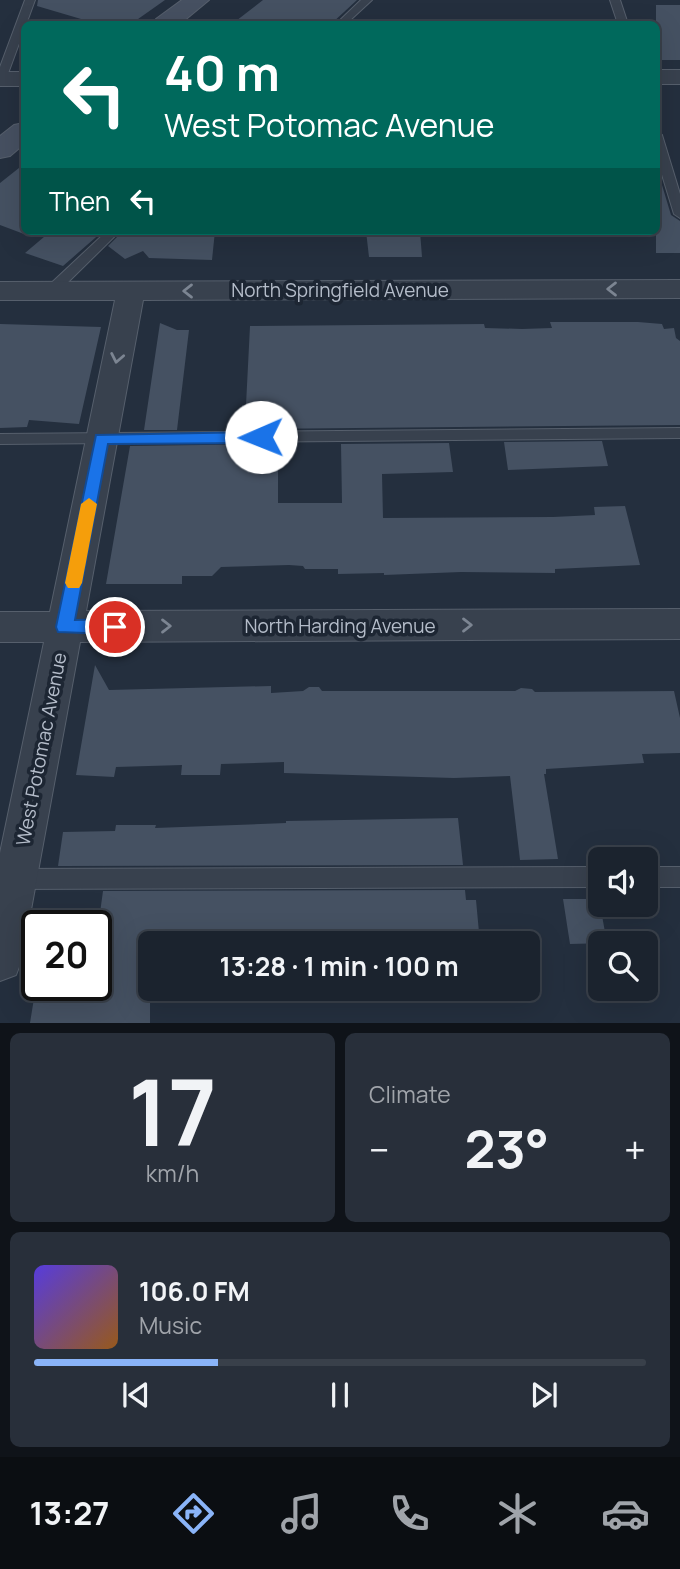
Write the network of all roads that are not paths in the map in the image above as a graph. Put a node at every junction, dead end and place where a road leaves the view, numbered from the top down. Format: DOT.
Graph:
graph roads {
  1 [pos="30,0"];
  2 [pos="197,0"];
  3 [pos="367,0"];
  4 [pos="615,0"];
  5 [pos="22,21"];
  6 [pos="169,21"];
  7 [pos="344,21"];
  8 [pos="622,21"];
  9 [pos="21,25"];
  10 [pos="660,77"];
  11 [pos="680,77"];
  12 [pos="1,79"];
  13 [pos="21,79"];
  14 [pos="21,133"];
  15 [pos="0,150"];
  16 [pos="662,172"];
  17 [pos="680,214"];
  18 [pos="110,235"];
  19 [pos="680,289"];
  20 [pos="0,291"];
  21 [pos="51,291"];
  22 [pos="131,291"];
  23 [pos="680,433"];
  24 [pos="0,439"];
  25 [pos="102,439"];
  26 [pos="680,624"];
  27 [pos="0,627"];
  28 [pos="65,627"];
  29 [pos="588,877"];
  30 [pos="658,877"];
  31 [pos="680,877"];
  32 [pos="8,879"];
  33 [pos="0,959"];
  1 -- 5 [label="lane"];
  2 -- 6 [label="main road"];
  3 -- 7 [label="lane"];
  4 -- 8 [label="lane"];
  9 -- 12 [label="lane"];
  10 -- 11 [label="street"];
  12 -- 13 [label="street"];
  14 -- 15 [label="main road"];
  16 -- 17 [label="lane"];
  18 -- 21 [label="lane"];
  19 -- 22 [label="street, North Springfield Avenue, one-way"];
  20 -- 21 [label="street, North Springfield Avenue"];
  21 -- 22 [label="street, North Springfield Avenue"];
  22 -- 25 [label="street, West Potomac Avenue, one-way"];
  23 -- 25 [label="lane"];
  24 -- 25 [label="lane"];
  25 -- 28 [label="street, West Potomac Avenue"];
  28 -- 26 [label="street, North Harding Avenue, one-way"];
  27 -- 28 [label="street, North Harding Avenue"];
  28 -- 32 [label="street, West Potomac Avenue"];
  29 -- 32 [label="lane"];
  30 -- 31 [label="lane"];
  32 -- 33 [label="street, West Potomac Avenue"];
}
